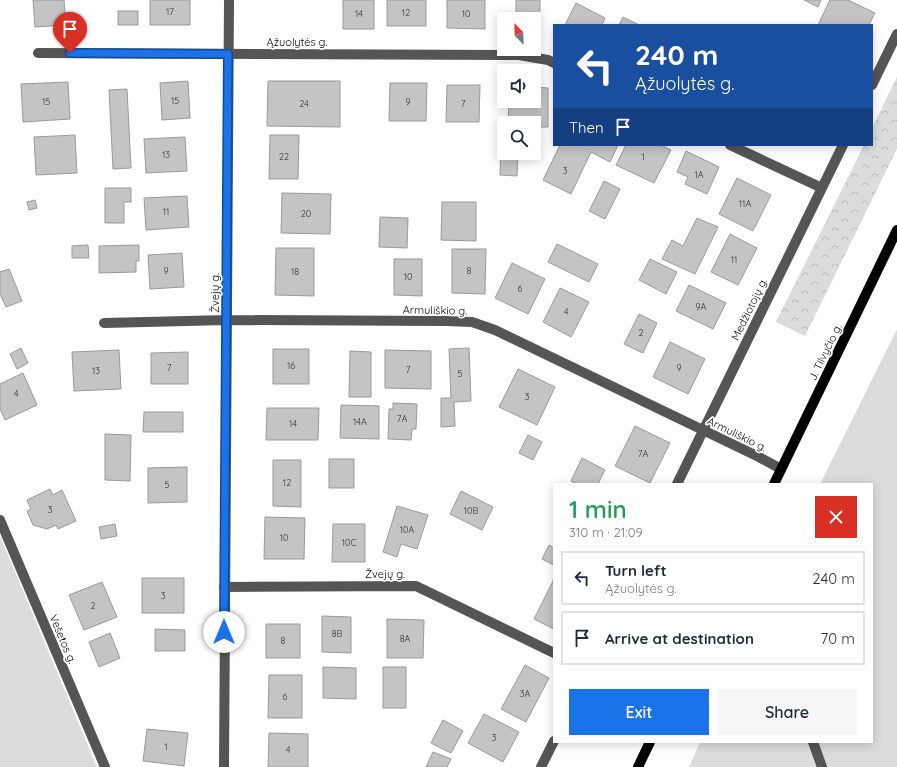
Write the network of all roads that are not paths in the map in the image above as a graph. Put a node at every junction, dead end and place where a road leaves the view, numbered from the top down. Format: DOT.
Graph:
graph roads {
  1 [pos="229,0"];
  2 [pos="897,34"];
  3 [pos="38,53"];
  4 [pos="228,54"];
  5 [pos="553,62"];
  6 [pos="873,83"];
  7 [pos="732,146"];
  8 [pos="843,146"];
  9 [pos="822,188"];
  10 [pos="897,230"];
  11 [pos="227,320"];
  12 [pos="104,323"];
  13 [pos="702,430"];
  14 [pos="781,469"];
  15 [pos="677,483"];
  16 [pos="774,483"];
  17 [pos="0,520"];
  18 [pos="224,587"];
  19 [pos="553,653"];
  20 [pos="553,743"];
  21 [pos="650,743"];
  22 [pos="813,743"];
  23 [pos="105,767"];
  24 [pos="224,767"];
  25 [pos="541,767"];
  26 [pos="638,767"];
  27 [pos="822,767"];
  1 -- 4 [label="street, Žvejų g."];
  2 -- 6 [label="street"];
  3 -- 4 [label="street, Ąžuolytės g."];
  4 -- 5 [label="street, Ąžuolytės g."];
  4 -- 11 [label="street, Žvejų g."];
  7 -- 9 [label="street"];
  8 -- 9 [label="street, Medžiotojų g."];
  9 -- 13 [label="street, Medžiotojų g."];
  10 -- 14 [label="main road, J. Tilvyčio g."];
  11 -- 12 [label="street, Armuliškio g."];
  11 -- 13 [label="street, Armuliškio g."];
  11 -- 18 [label="street, Žvejų g."];
  13 -- 14 [label="street, Armuliškio g."];
  13 -- 15 [label="street, Medžiotojų g."];
  14 -- 16 [label="main road, J. Tilvyčio g."];
  17 -- 23 [label="street, Vešetos g."];
  18 -- 19 [label="street, Žvejų g."];
  18 -- 24 [label="street, Žvejų g."];
  20 -- 25 [label="street"];
  21 -- 26 [label="main road"];
  22 -- 27 [label="street"];
}
